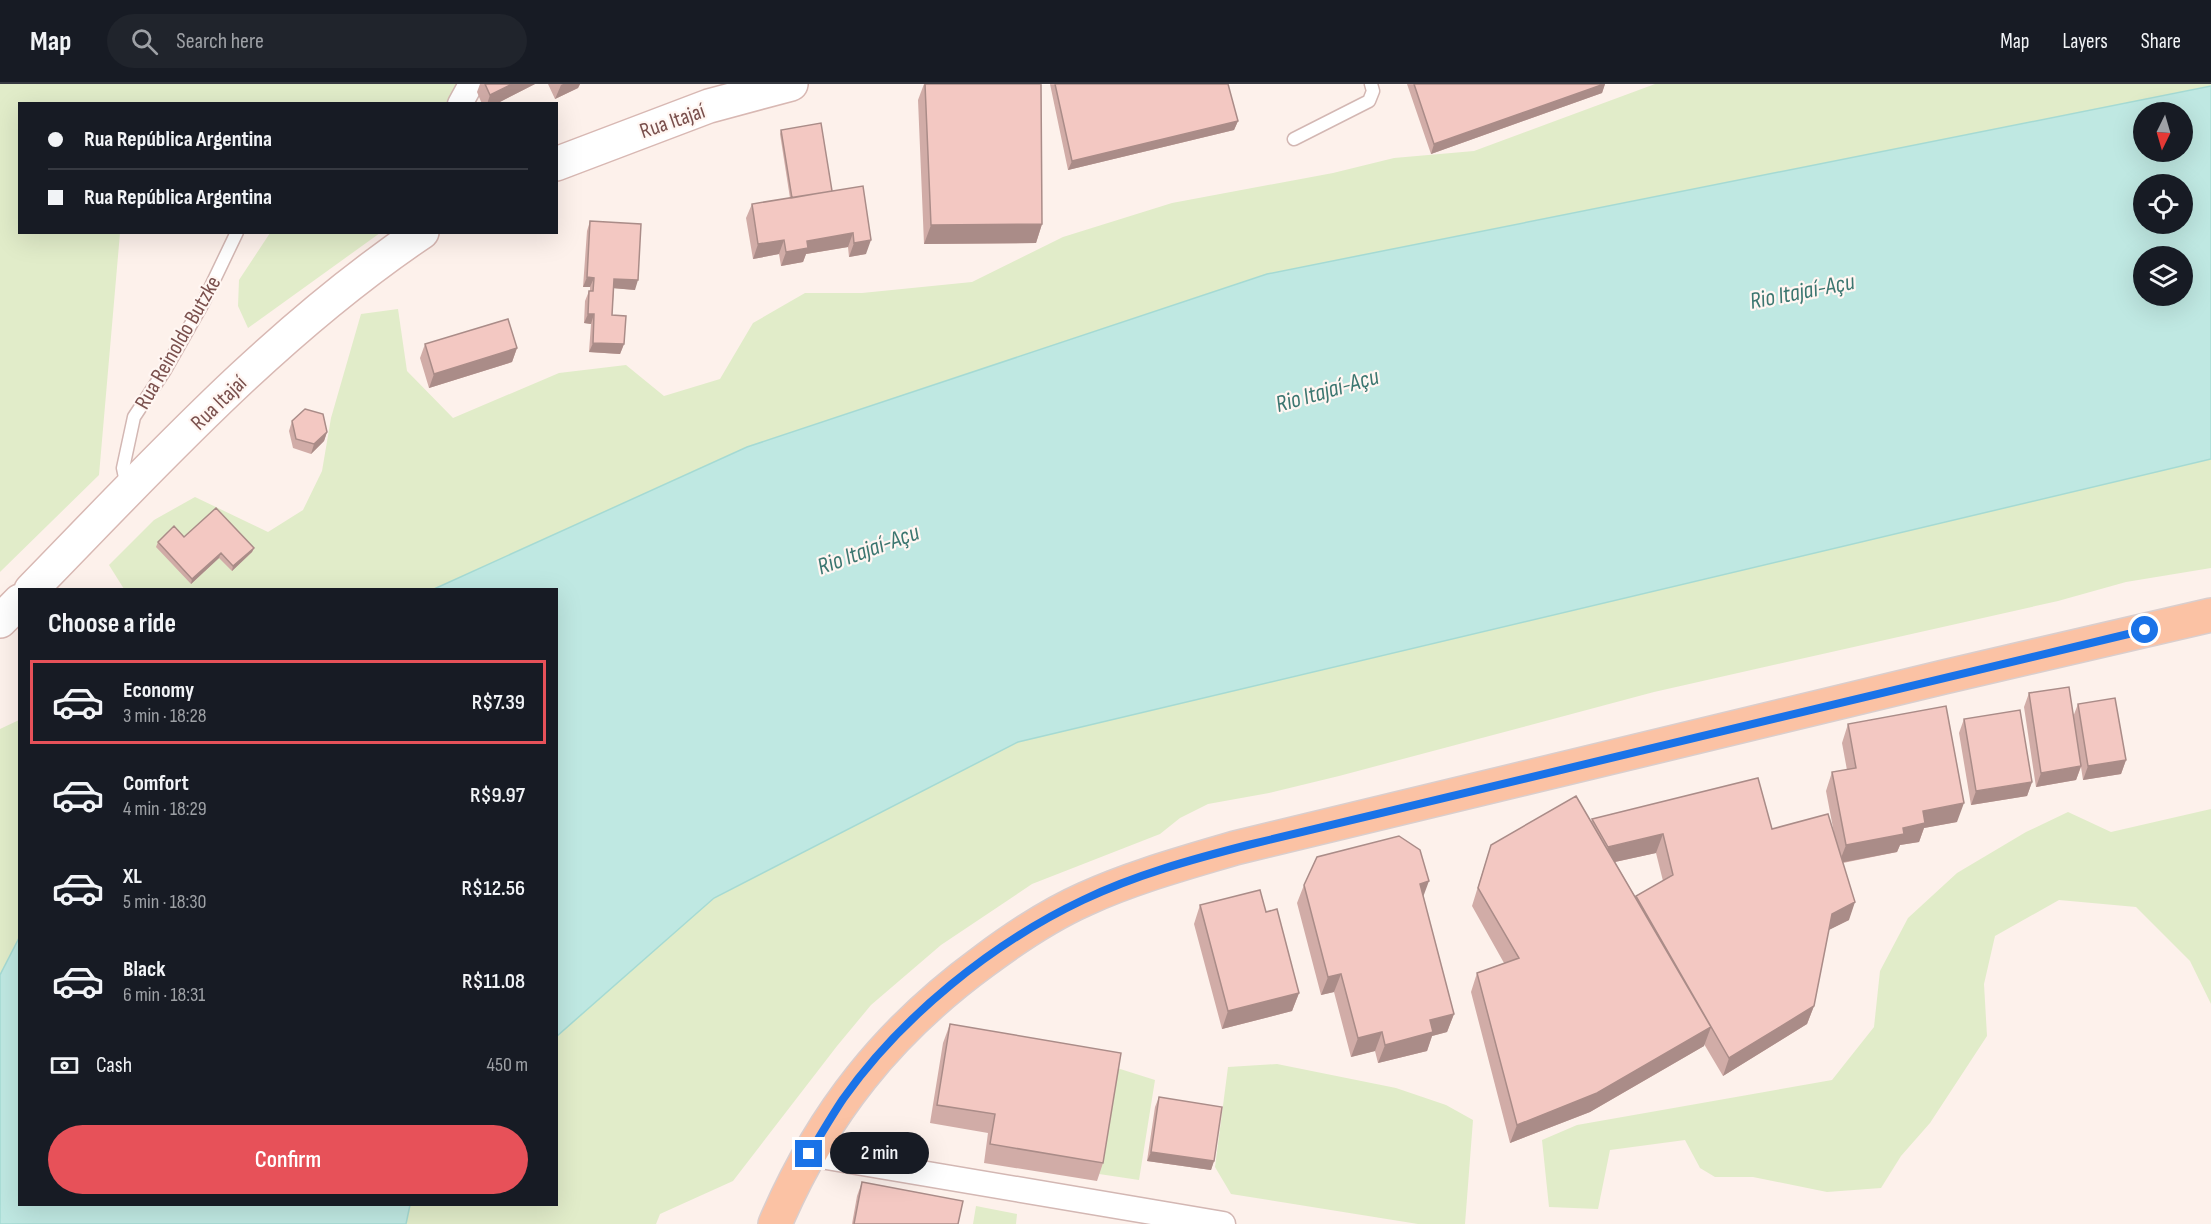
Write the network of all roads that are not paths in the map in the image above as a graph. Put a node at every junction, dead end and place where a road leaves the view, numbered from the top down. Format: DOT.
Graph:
graph roads {
  1 [pos="471,84"];
  2 [pos="791,84"];
  3 [pos="1371,84"];
  4 [pos="460,102"];
  5 [pos="1294,139"];
  6 [pos="558,163"];
  7 [pos="236,234"];
  8 [pos="419,234"];
  9 [pos="128,490"];
  10 [pos="33,588"];
  11 [pos="18,603"];
  12 [pos="2211,615"];
  13 [pos="0,621"];
  14 [pos="809,1154"];
  15 [pos="775,1224"];
  16 [pos="1223,1224"];
  1 -- 4 [label="street"];
  2 -- 6 [label="main road, Rua Itajaí"];
  3 -- 5 [label="lane"];
  7 -- 9 [label="lane, Rua Reinoldo Butzke"];
  8 -- 9 [label="main road, Rua Itajaí"];
  9 -- 10 [label="main road, Rua Itajaí"];
  11 -- 13 [label="main road"];
  12 -- 14 [label="main road"];
  14 -- 15 [label="main road"];
  14 -- 16 [label="street"];
}
